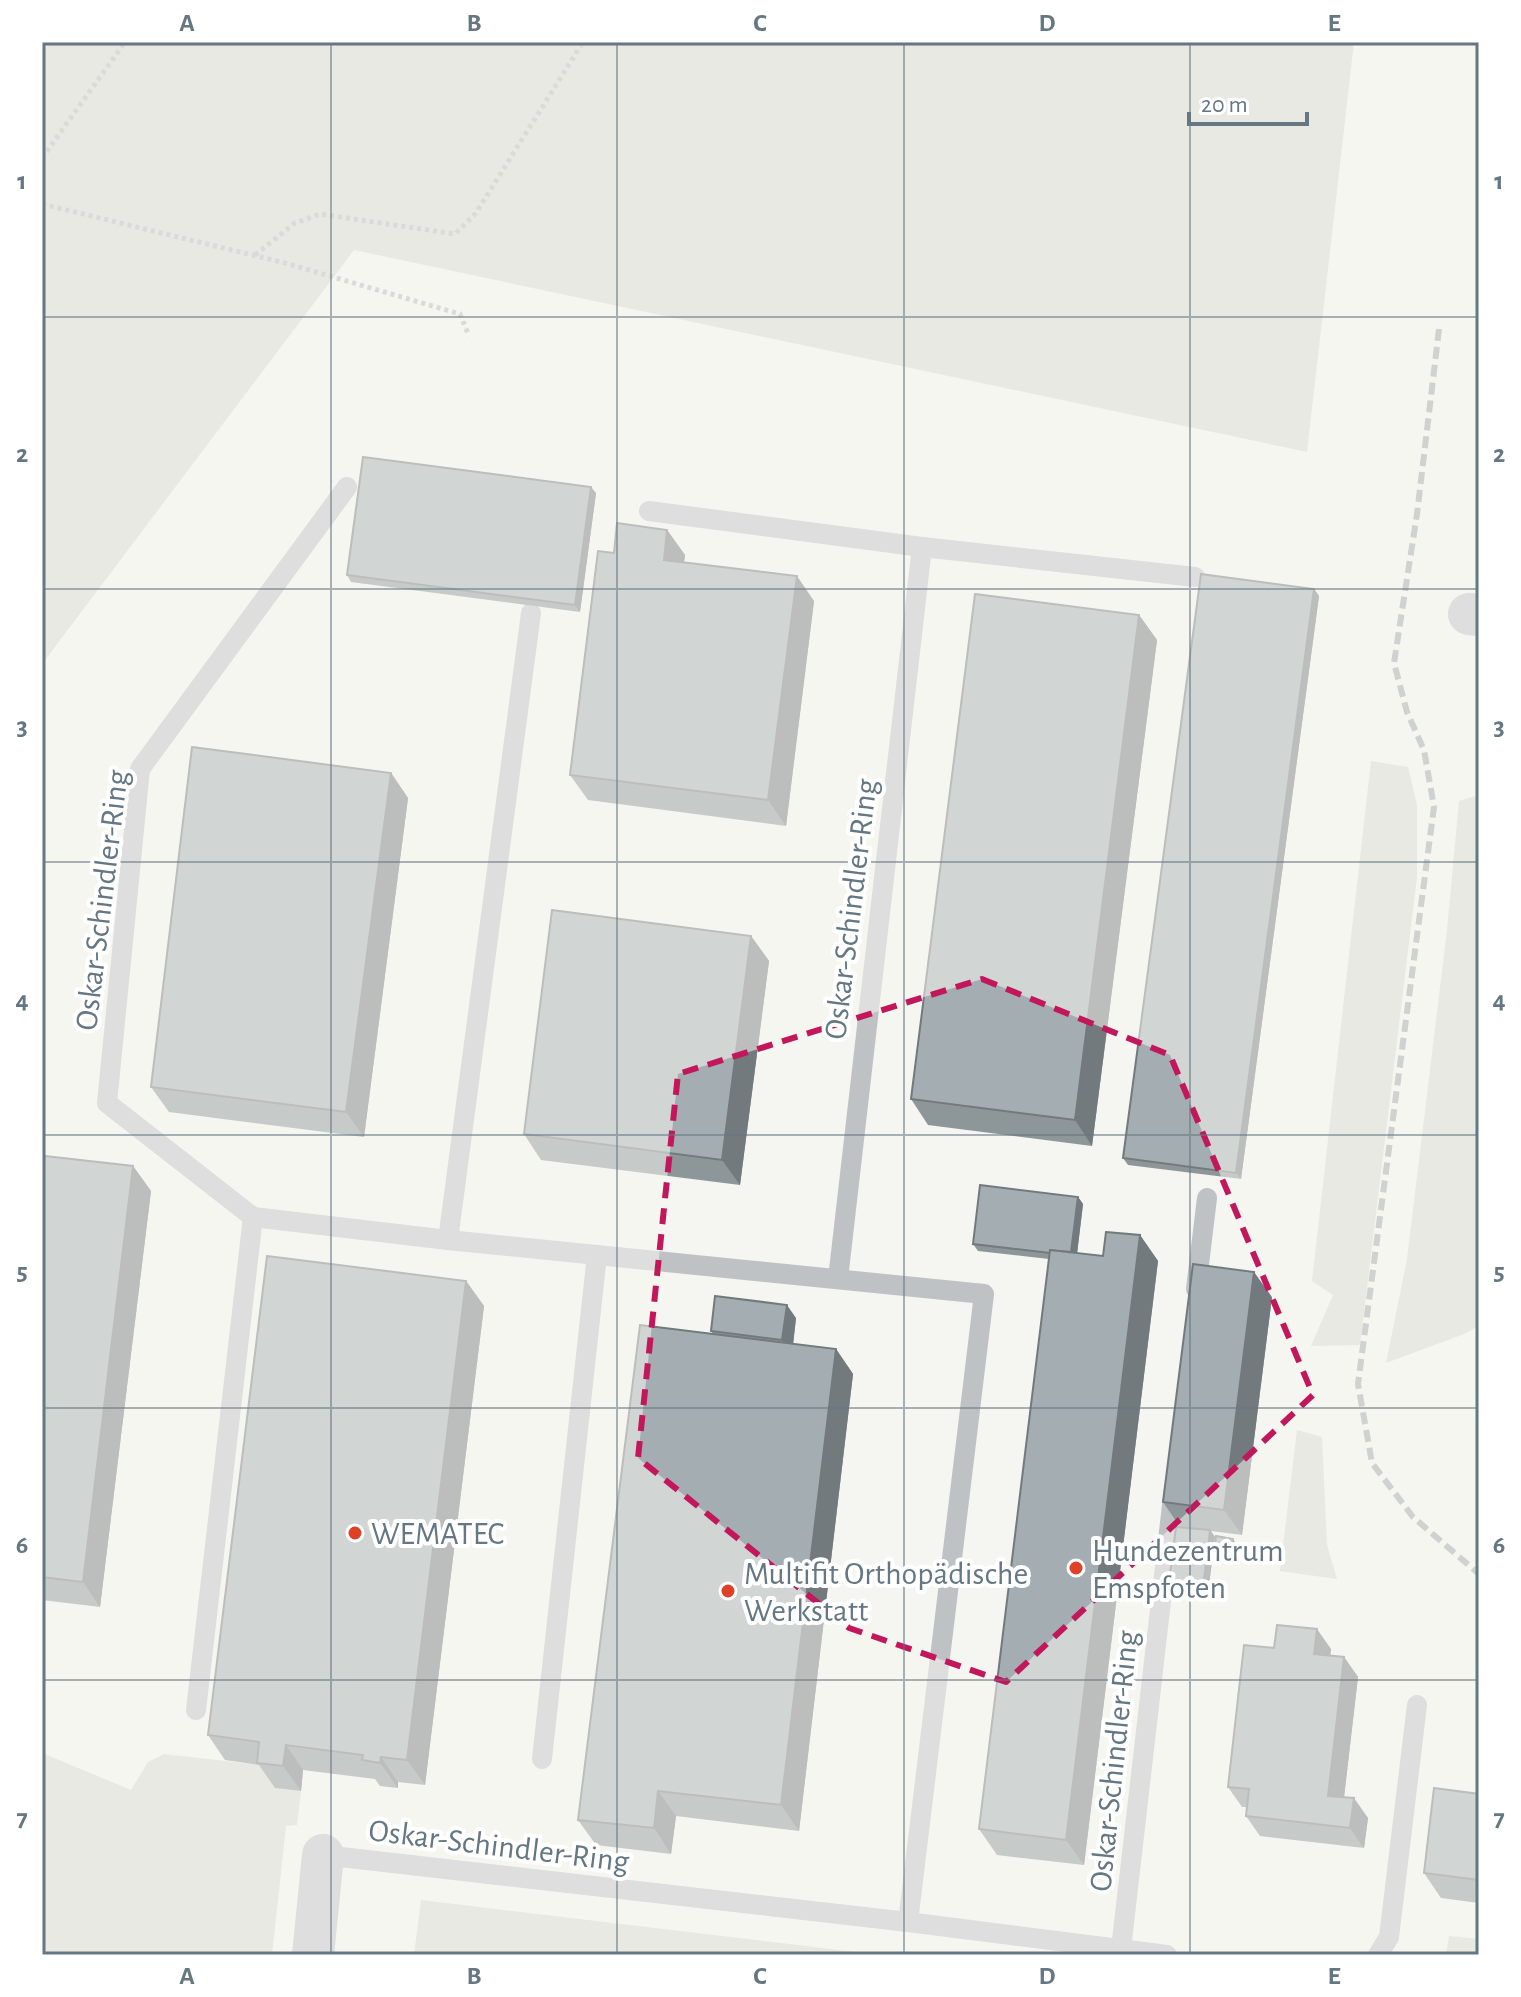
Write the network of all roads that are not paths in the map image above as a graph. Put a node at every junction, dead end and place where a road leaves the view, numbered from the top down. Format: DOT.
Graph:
graph roads {
  1 [pos="347,487"];
  2 [pos="649,511"];
  3 [pos="922,547"];
  4 [pos="1195,577"];
  5 [pos="531,613"];
  6 [pos="1207,1198"];
  7 [pos="253,1217"];
  8 [pos="448,1240"];
  9 [pos="597,1255"];
  10 [pos="838,1279"];
  11 [pos="1194,1307"];
  12 [pos="1177,1464"];
  13 [pos="1417,1705"];
  14 [pos="196,1710"];
  15 [pos="542,1759"];
  16 [pos="323,1855"];
  17 [pos="908,1922"];
  18 [pos="1121,1949"];
  19 [pos="313,1955"];
  20 [pos="1167,1955"];
  21 [pos="1378,1955"];
  1 -- 7 [label="lane, Oskar-Schindler-Ring"];
  2 -- 3 [label="lane"];
  3 -- 4 [label="lane"];
  3 -- 10 [label="lane, Oskar-Schindler-Ring"];
  5 -- 8 [label="lane"];
  6 -- 11 [label="lane"];
  7 -- 8 [label="lane"];
  7 -- 14 [label="lane"];
  8 -- 9 [label="lane"];
  9 -- 10 [label="lane"];
  9 -- 15 [label="lane"];
  10 -- 17 [label="lane"];
  12 -- 18 [label="lane, Oskar-Schindler-Ring"];
  13 -- 21 [label="lane"];
  16 -- 17 [label="lane, Oskar-Schindler-Ring"];
  16 -- 19 [label="street"];
  17 -- 18 [label="lane, Oskar-Schindler-Ring"];
  18 -- 20 [label="lane, Oskar-Schindler-Ring"];
}
